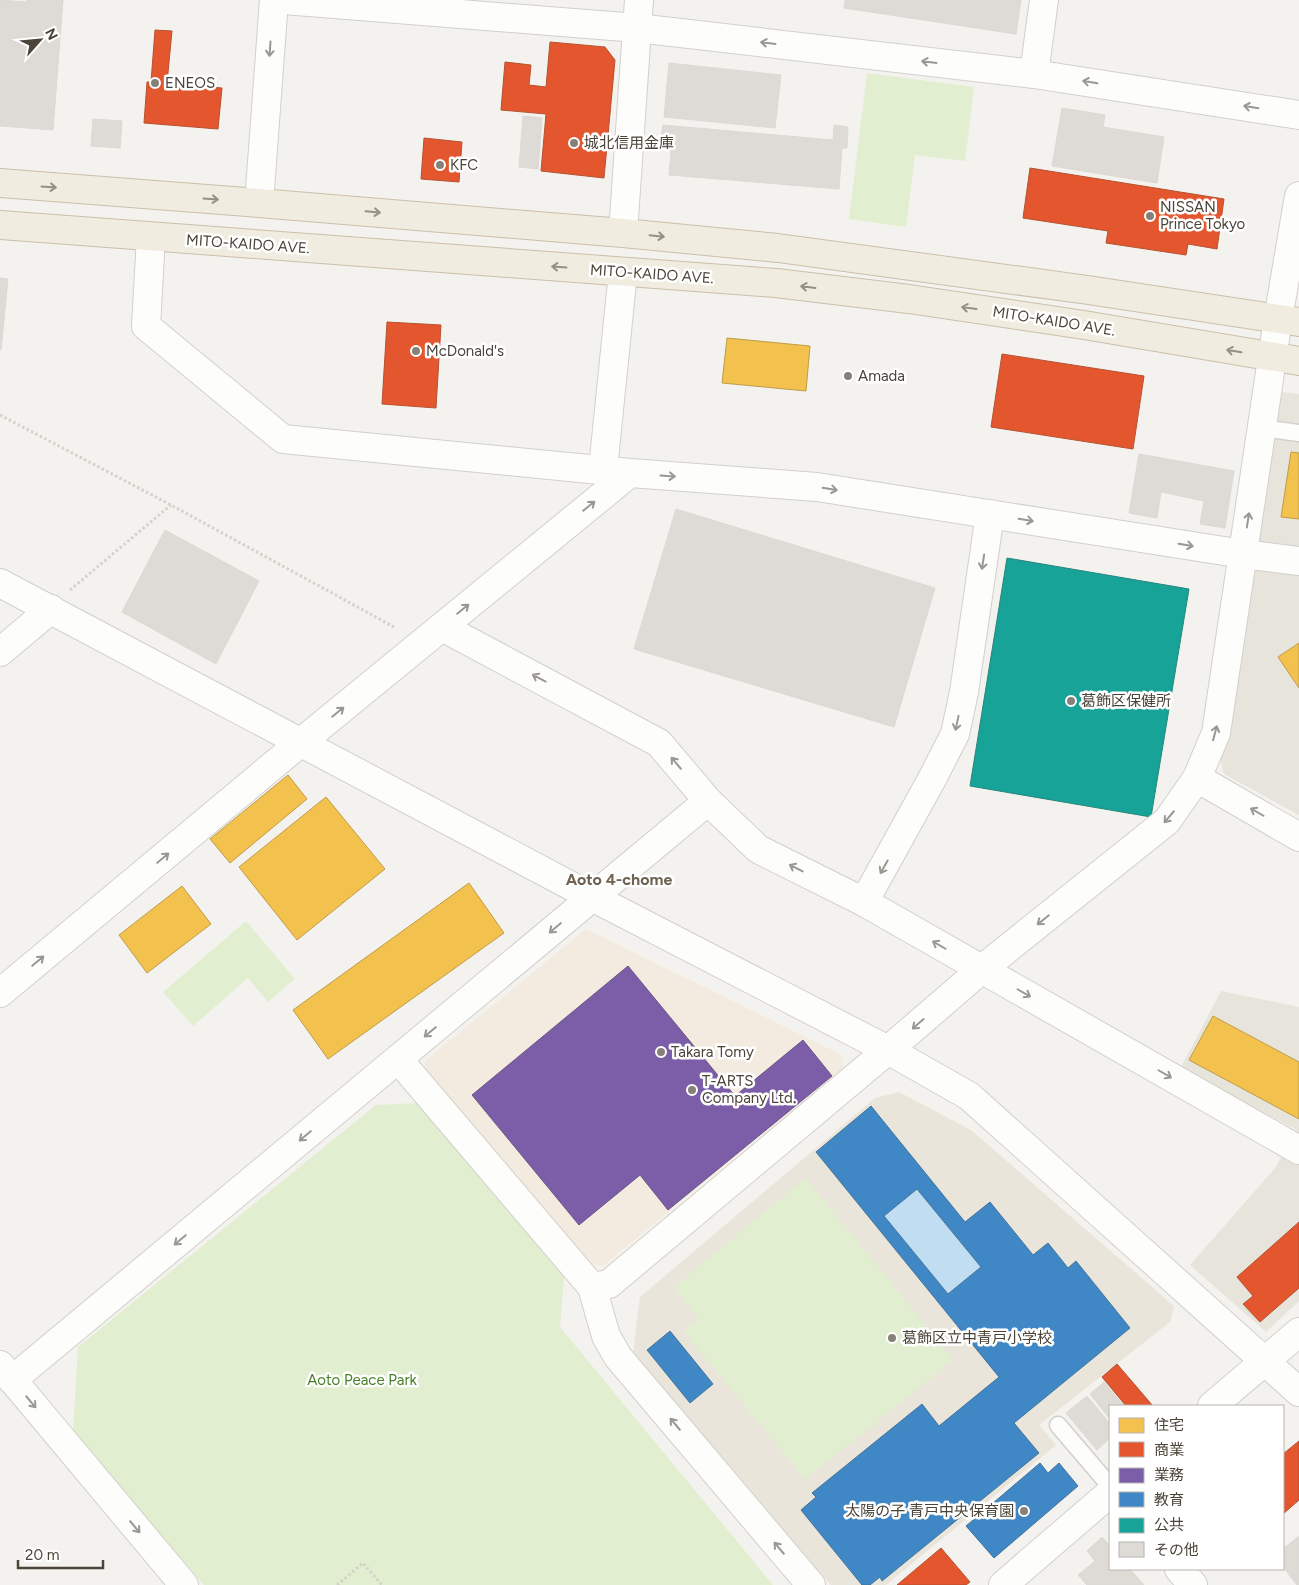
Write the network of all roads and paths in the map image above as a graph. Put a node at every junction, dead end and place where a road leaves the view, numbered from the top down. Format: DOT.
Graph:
graph roads {
  1 [pos="274,0"];
  2 [pos="284,0"];
  3 [pos="639,0"];
  4 [pos="1044,0"];
  5 [pos="637,28"];
  6 [pos="1034,74"];
  7 [pos="1299,115"];
  8 [pos="0,183"];
  9 [pos="1299,196"];
  10 [pos="259,203"];
  11 [pos="0,224"];
  12 [pos="623,233"];
  13 [pos="151,237"];
  14 [pos="623,272"];
  15 [pos="1288,320"];
  16 [pos="1286,359"];
  17 [pos="0,415"];
  18 [pos="1262,428"];
  19 [pos="1299,433"];
  20 [pos="603,469"];
  21 [pos="630,472"];
  22 [pos="171,505"];
  23 [pos="990,514"];
  24 [pos="1243,554"];
  25 [pos="1299,561"];
  26 [pos="0,583"];
  27 [pos="51,609"];
  28 [pos="432,634"];
  29 [pos="0,652"];
  30 [pos="300,743"];
  31 [pos="1198,778"];
  32 [pos="708,801"];
  33 [pos="1299,837"];
  34 [pos="592,897"];
  35 [pos="864,902"];
  36 [pos="982,969"];
  37 [pos="0,993"];
  38 [pos="888,1050"];
  39 [pos="398,1059"];
  40 [pos="1299,1150"];
  41 [pos="592,1286"];
  42 [pos="1299,1332"];
  43 [pos="1265,1361"];
  44 [pos="6,1372"];
  45 [pos="1299,1392"];
  46 [pos="1213,1405"];
  47 [pos="1058,1425"];
  48 [pos="1109,1485"];
  49 [pos="1109,1494"];
  50 [pos="1180,1570"];
  51 [pos="184,1585"];
  52 [pos="337,1585"];
  53 [pos="382,1585"];
  54 [pos="811,1585"];
  55 [pos="1003,1585"];
  56 [pos="1192,1585"];
  1 -- 10 [label="street, one-way"];
  2 -- 5 [label="street"];
  3 -- 5 [label="street"];
  4 -- 6 [label="street"];
  6 -- 5 [label="street, one-way"];
  5 -- 12 [label="street"];
  7 -- 6 [label="street, one-way"];
  8 -- 10 [label="highway, one-way"];
  9 -- 15 [label="street"];
  10 -- 12 [label="highway, one-way"];
  11 -- 13 [label="highway, MITO-KAIDO AVE."];
  12 -- 15 [label="highway, one-way"];
  14 -- 13 [label="highway, MITO-KAIDO AVE., one-way"];
  13 -- 20 [label="street"];
  16 -- 14 [label="highway, MITO-KAIDO AVE., one-way"];
  14 -- 20 [label="street"];
  15 -- 16 [label="street"];
  16 -- 18 [label="street"];
  17 -- 22 [label="path"];
  18 -- 19 [label="lane"];
  24 -- 18 [label="street, one-way"];
  20 -- 21 [label="street"];
  21 -- 23 [label="street, one-way"];
  28 -- 21 [label="street, one-way"];
  22 -- 27 [label="path"];
  22 -- 28 [label="path"];
  23 -- 24 [label="street, one-way"];
  23 -- 35 [label="street, one-way"];
  24 -- 25 [label="street"];
  31 -- 24 [label="street, one-way"];
  26 -- 27 [label="street"];
  27 -- 29 [label="street"];
  27 -- 30 [label="street"];
  30 -- 28 [label="street, one-way"];
  32 -- 28 [label="street, one-way"];
  30 -- 34 [label="street"];
  37 -- 30 [label="street, one-way"];
  33 -- 31 [label="street, one-way"];
  31 -- 36 [label="street, one-way"];
  32 -- 34 [label="street"];
  35 -- 32 [label="street, one-way"];
  34 -- 38 [label="street"];
  34 -- 39 [label="street, one-way"];
  36 -- 35 [label="street, one-way"];
  36 -- 38 [label="street, one-way"];
  36 -- 40 [label="street, one-way"];
  38 -- 41 [label="street"];
  38 -- 43 [label="street"];
  39 -- 41 [label="street"];
  39 -- 44 [label="street, one-way"];
  54 -- 41 [label="street, one-way"];
  42 -- 43 [label="street"];
  43 -- 45 [label="street"];
  43 -- 46 [label="street"];
  44 -- 51 [label="street, one-way"];
  47 -- 48 [label="lane"];
  49 -- 55 [label="street"];
  50 -- 56 [label="street"];
  52 -- 53 [label="path"];
}
